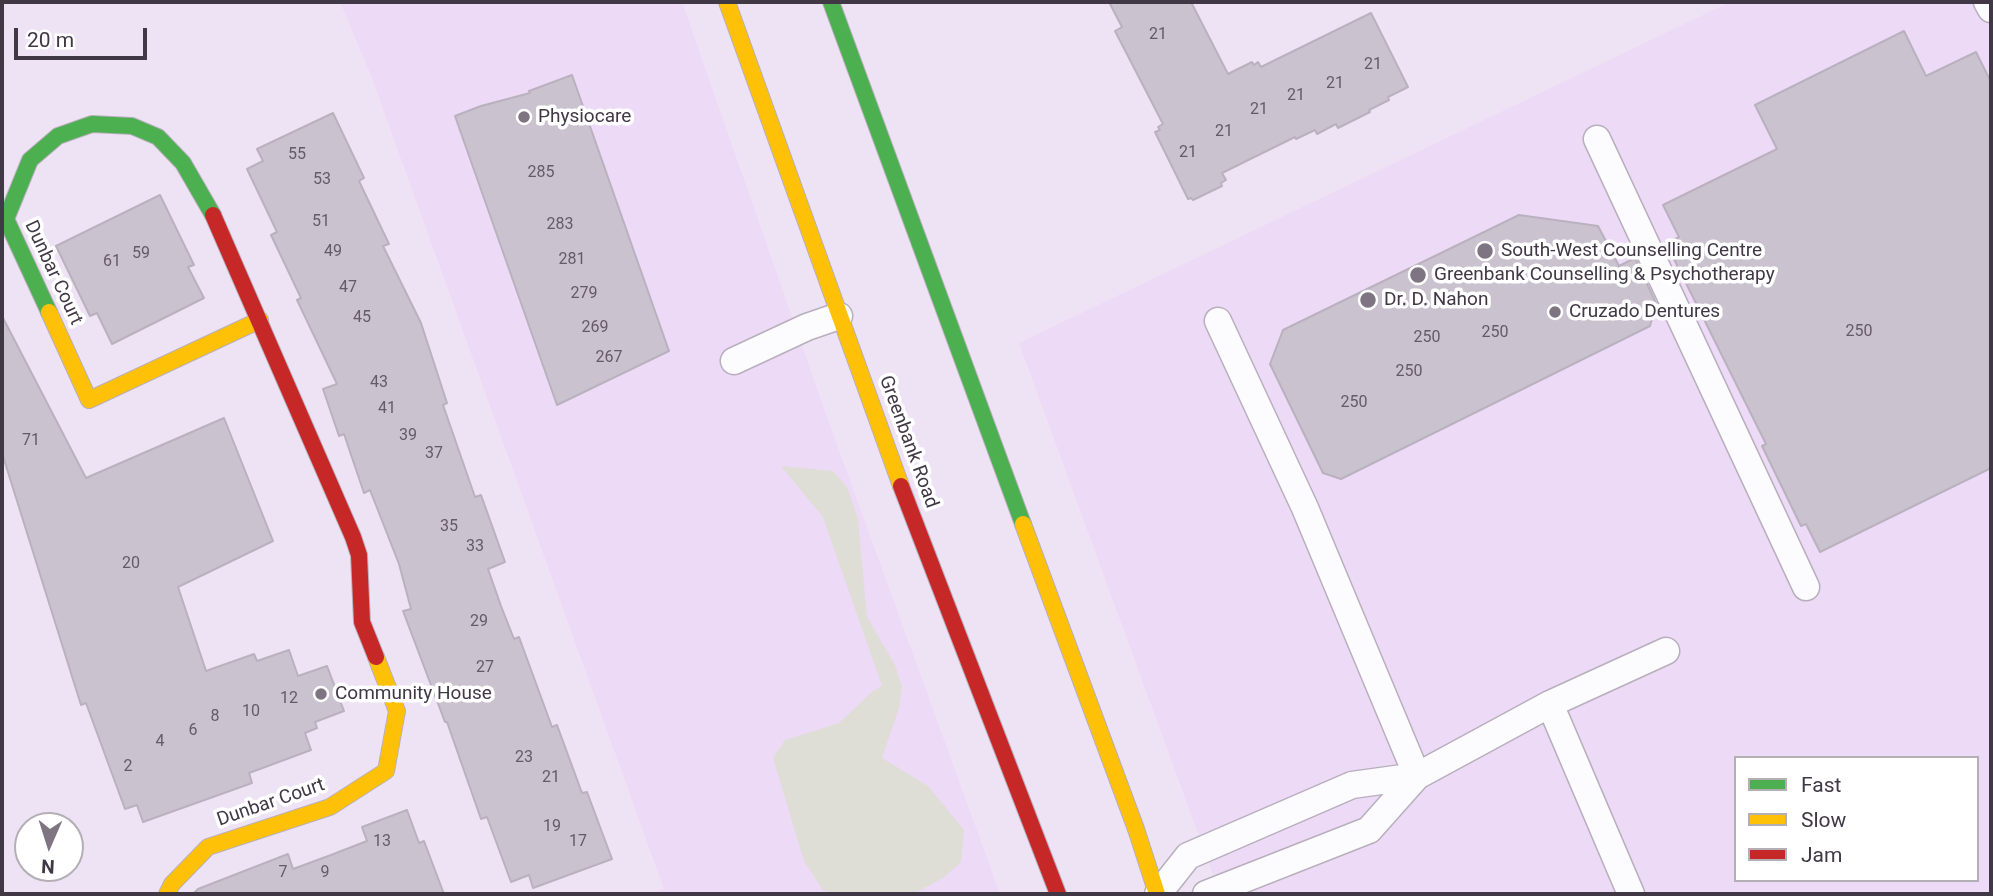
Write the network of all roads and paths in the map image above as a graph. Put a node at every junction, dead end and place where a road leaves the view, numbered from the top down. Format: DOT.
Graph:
graph roads {
  1 [pos="727,2"];
  2 [pos="831,2"];
  3 [pos="1987,2"];
  4 [pos="1991,9"];
  5 [pos="1597,139"];
  6 [pos="839,316"];
  7 [pos="260,320"];
  8 [pos="1218,321"];
  9 [pos="734,361"];
  10 [pos="1807,587"];
  11 [pos="1666,651"];
  12 [pos="1549,704"];
  13 [pos="1417,776"];
  14 [pos="167,894"];
  15 [pos="1058,894"];
  16 [pos="1157,894"];
  17 [pos="1206,894"];
  18 [pos="1631,894"];
  1 -- 6 [label="main road, Greenbank Road"];
  2 -- 16 [label="main road"];
  3 -- 4 [label="lane"];
  5 -- 10 [label="lane"];
  6 -- 9 [label="lane"];
  6 -- 15 [label="main road, Greenbank Road"];
  7 -- 7 [label="main road, Dunbar Court"];
  7 -- 14 [label="main road, Dunbar Court"];
  8 -- 13 [label="lane"];
  11 -- 12 [label="lane"];
  12 -- 13 [label="lane"];
  12 -- 18 [label="lane"];
  13 -- 16 [label="lane"];
  13 -- 17 [label="lane"];
}
